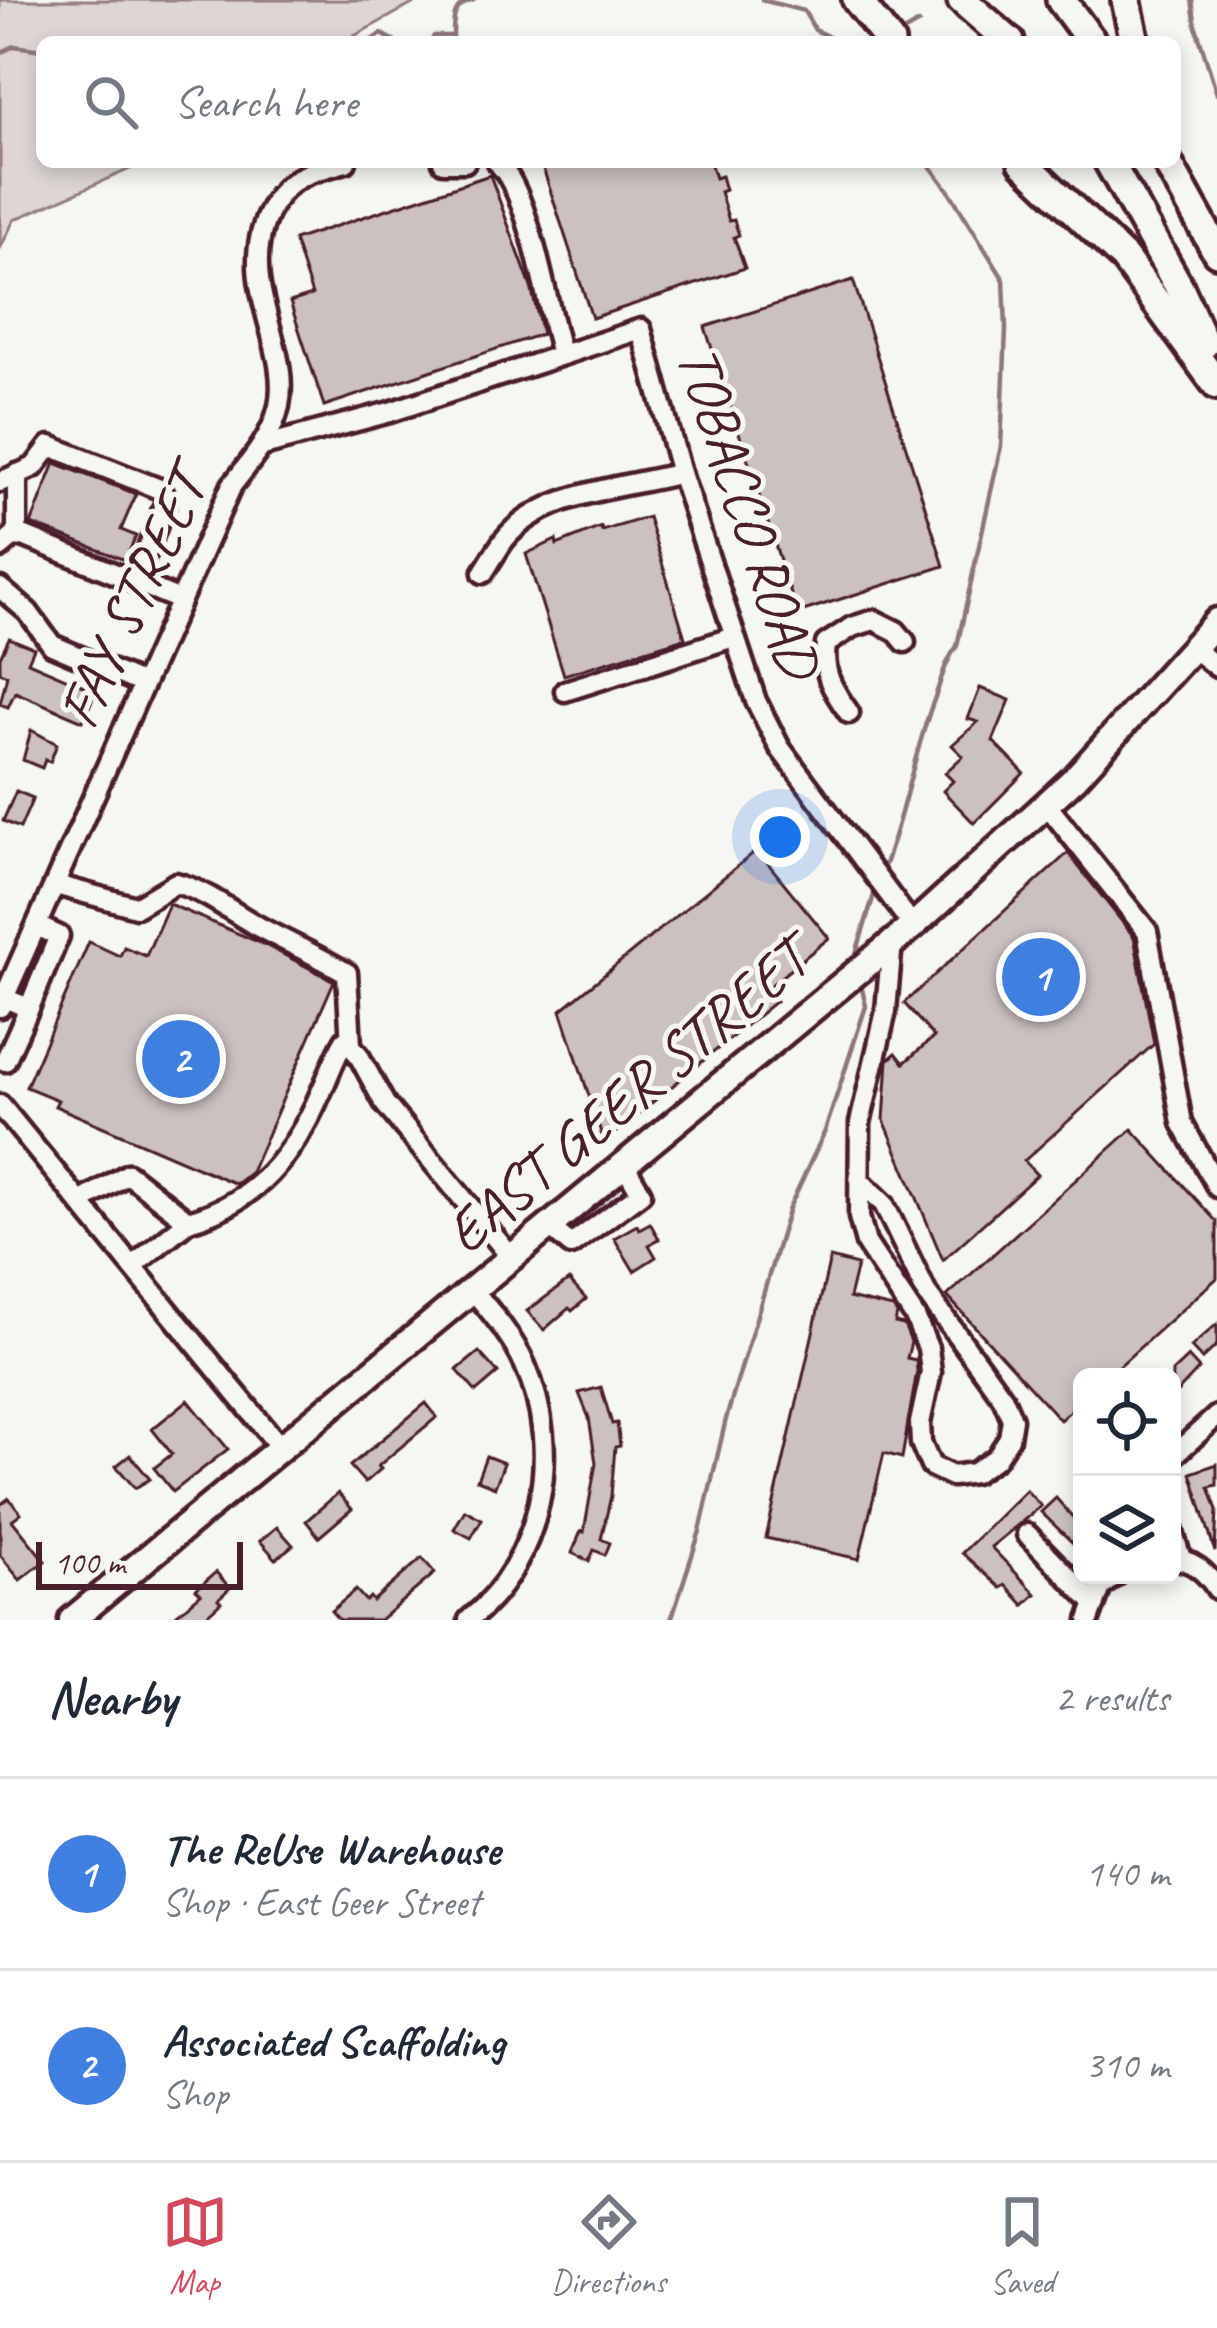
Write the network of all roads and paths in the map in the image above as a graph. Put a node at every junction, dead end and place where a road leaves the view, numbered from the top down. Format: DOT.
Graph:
graph roads {
  1 [pos="857,0"];
  2 [pos="962,0"];
  3 [pos="1061,0"];
  4 [pos="1126,0"];
  5 [pos="885,36"];
  6 [pos="1003,36"];
  7 [pos="1088,36"];
  8 [pos="1134,36"];
  9 [pos="325,168"];
  10 [pos="504,168"];
  11 [pos="1029,168"];
  12 [pos="1111,168"];
  13 [pos="1174,168"];
  14 [pos="1217,252"];
  15 [pos="561,353"];
  16 [pos="1217,372"];
  17 [pos="1217,386"];
  18 [pos="263,446"];
  19 [pos="681,473"];
  20 [pos="8,478"];
  21 [pos="5,544"];
  22 [pos="484,573"];
  23 [pos="135,583"];
  24 [pos="0,588"];
  25 [pos="180,600"];
  26 [pos="1217,621"];
  27 [pos="734,637"];
  28 [pos="904,642"];
  29 [pos="1194,649"];
  30 [pos="1217,667"];
  31 [pos="143,684"];
  32 [pos="566,692"];
  33 [pos="849,712"];
  34 [pos="1047,805"];
  35 [pos="56,885"];
  36 [pos="38,926"];
  37 [pos="913,926"];
  38 [pos="892,943"];
  39 [pos="2,1003"];
  40 [pos="29,1008"];
  41 [pos="351,1045"];
  42 [pos="5,1061"];
  43 [pos="0,1105"];
  44 [pos="862,1183"];
  45 [pos="1217,1186"];
  46 [pos="80,1202"];
  47 [pos="188,1220"];
  48 [pos="511,1257"];
  49 [pos="134,1266"];
  50 [pos="472,1289"];
  51 [pos="1217,1416"];
  52 [pos="281,1448"];
  53 [pos="1181,1448"];
  54 [pos="1027,1534"];
  55 [pos="1181,1561"];
  56 [pos="1105,1584"];
  57 [pos="1217,1588"];
  58 [pos="1092,1612"];
  59 [pos="72,1620"];
  60 [pos="469,1620"];
  1 -- 5 [label="highway"];
  2 -- 6 [label="highway"];
  3 -- 7 [label="highway"];
  4 -- 8 [label="highway"];
  9 -- 18 [label="street, FAY STREET"];
  10 -- 15 [label="street"];
  11 -- 17 [label="highway"];
  12 -- 16 [label="highway"];
  13 -- 14 [label="highway"];
  15 -- 18 [label="street, TOBACCO ROAD"];
  15 -- 19 [label="street, TOBACCO ROAD"];
  18 -- 25 [label="street, FAY STREET"];
  19 -- 22 [label="street"];
  19 -- 27 [label="street, TOBACCO ROAD"];
  20 -- 21 [label="street"];
  20 -- 23 [label="street"];
  21 -- 23 [label="street"];
  23 -- 25 [label="street"];
  24 -- 31 [label="street"];
  25 -- 31 [label="street, FAY STREET"];
  26 -- 29 [label="main road, EAST GEER STREET"];
  27 -- 32 [label="street"];
  27 -- 37 [label="street, TOBACCO ROAD"];
  28 -- 33 [label="street"];
  29 -- 30 [label="street"];
  29 -- 34 [label="main road, EAST GEER STREET"];
  31 -- 35 [label="street, FAY STREET"];
  34 -- 37 [label="main road, EAST GEER STREET"];
  34 -- 45 [label="street"];
  35 -- 36 [label="street, FAY STREET"];
  35 -- 41 [label="street"];
  36 -- 39 [label="street, FAY STREET"];
  36 -- 40 [label="street"];
  37 -- 38 [label="main road, EAST GEER STREET"];
  38 -- 44 [label="street"];
  38 -- 48 [label="main road, EAST GEER STREET"];
  39 -- 40 [label="street"];
  40 -- 42 [label="street"];
  41 -- 47 [label="street"];
  41 -- 48 [label="street"];
  43 -- 46 [label="street"];
  44 -- 44 [label="street"];
  46 -- 47 [label="street"];
  46 -- 49 [label="street"];
  47 -- 49 [label="street"];
  48 -- 50 [label="main road, EAST GEER STREET"];
  49 -- 52 [label="street"];
  50 -- 52 [label="main road, EAST GEER STREET"];
  50 -- 60 [label="street"];
  51 -- 53 [label="street"];
  52 -- 59 [label="main road, EAST GEER STREET"];
  54 -- 58 [label="street"];
  55 -- 57 [label="street"];
  56 -- 58 [label="street"];
}
